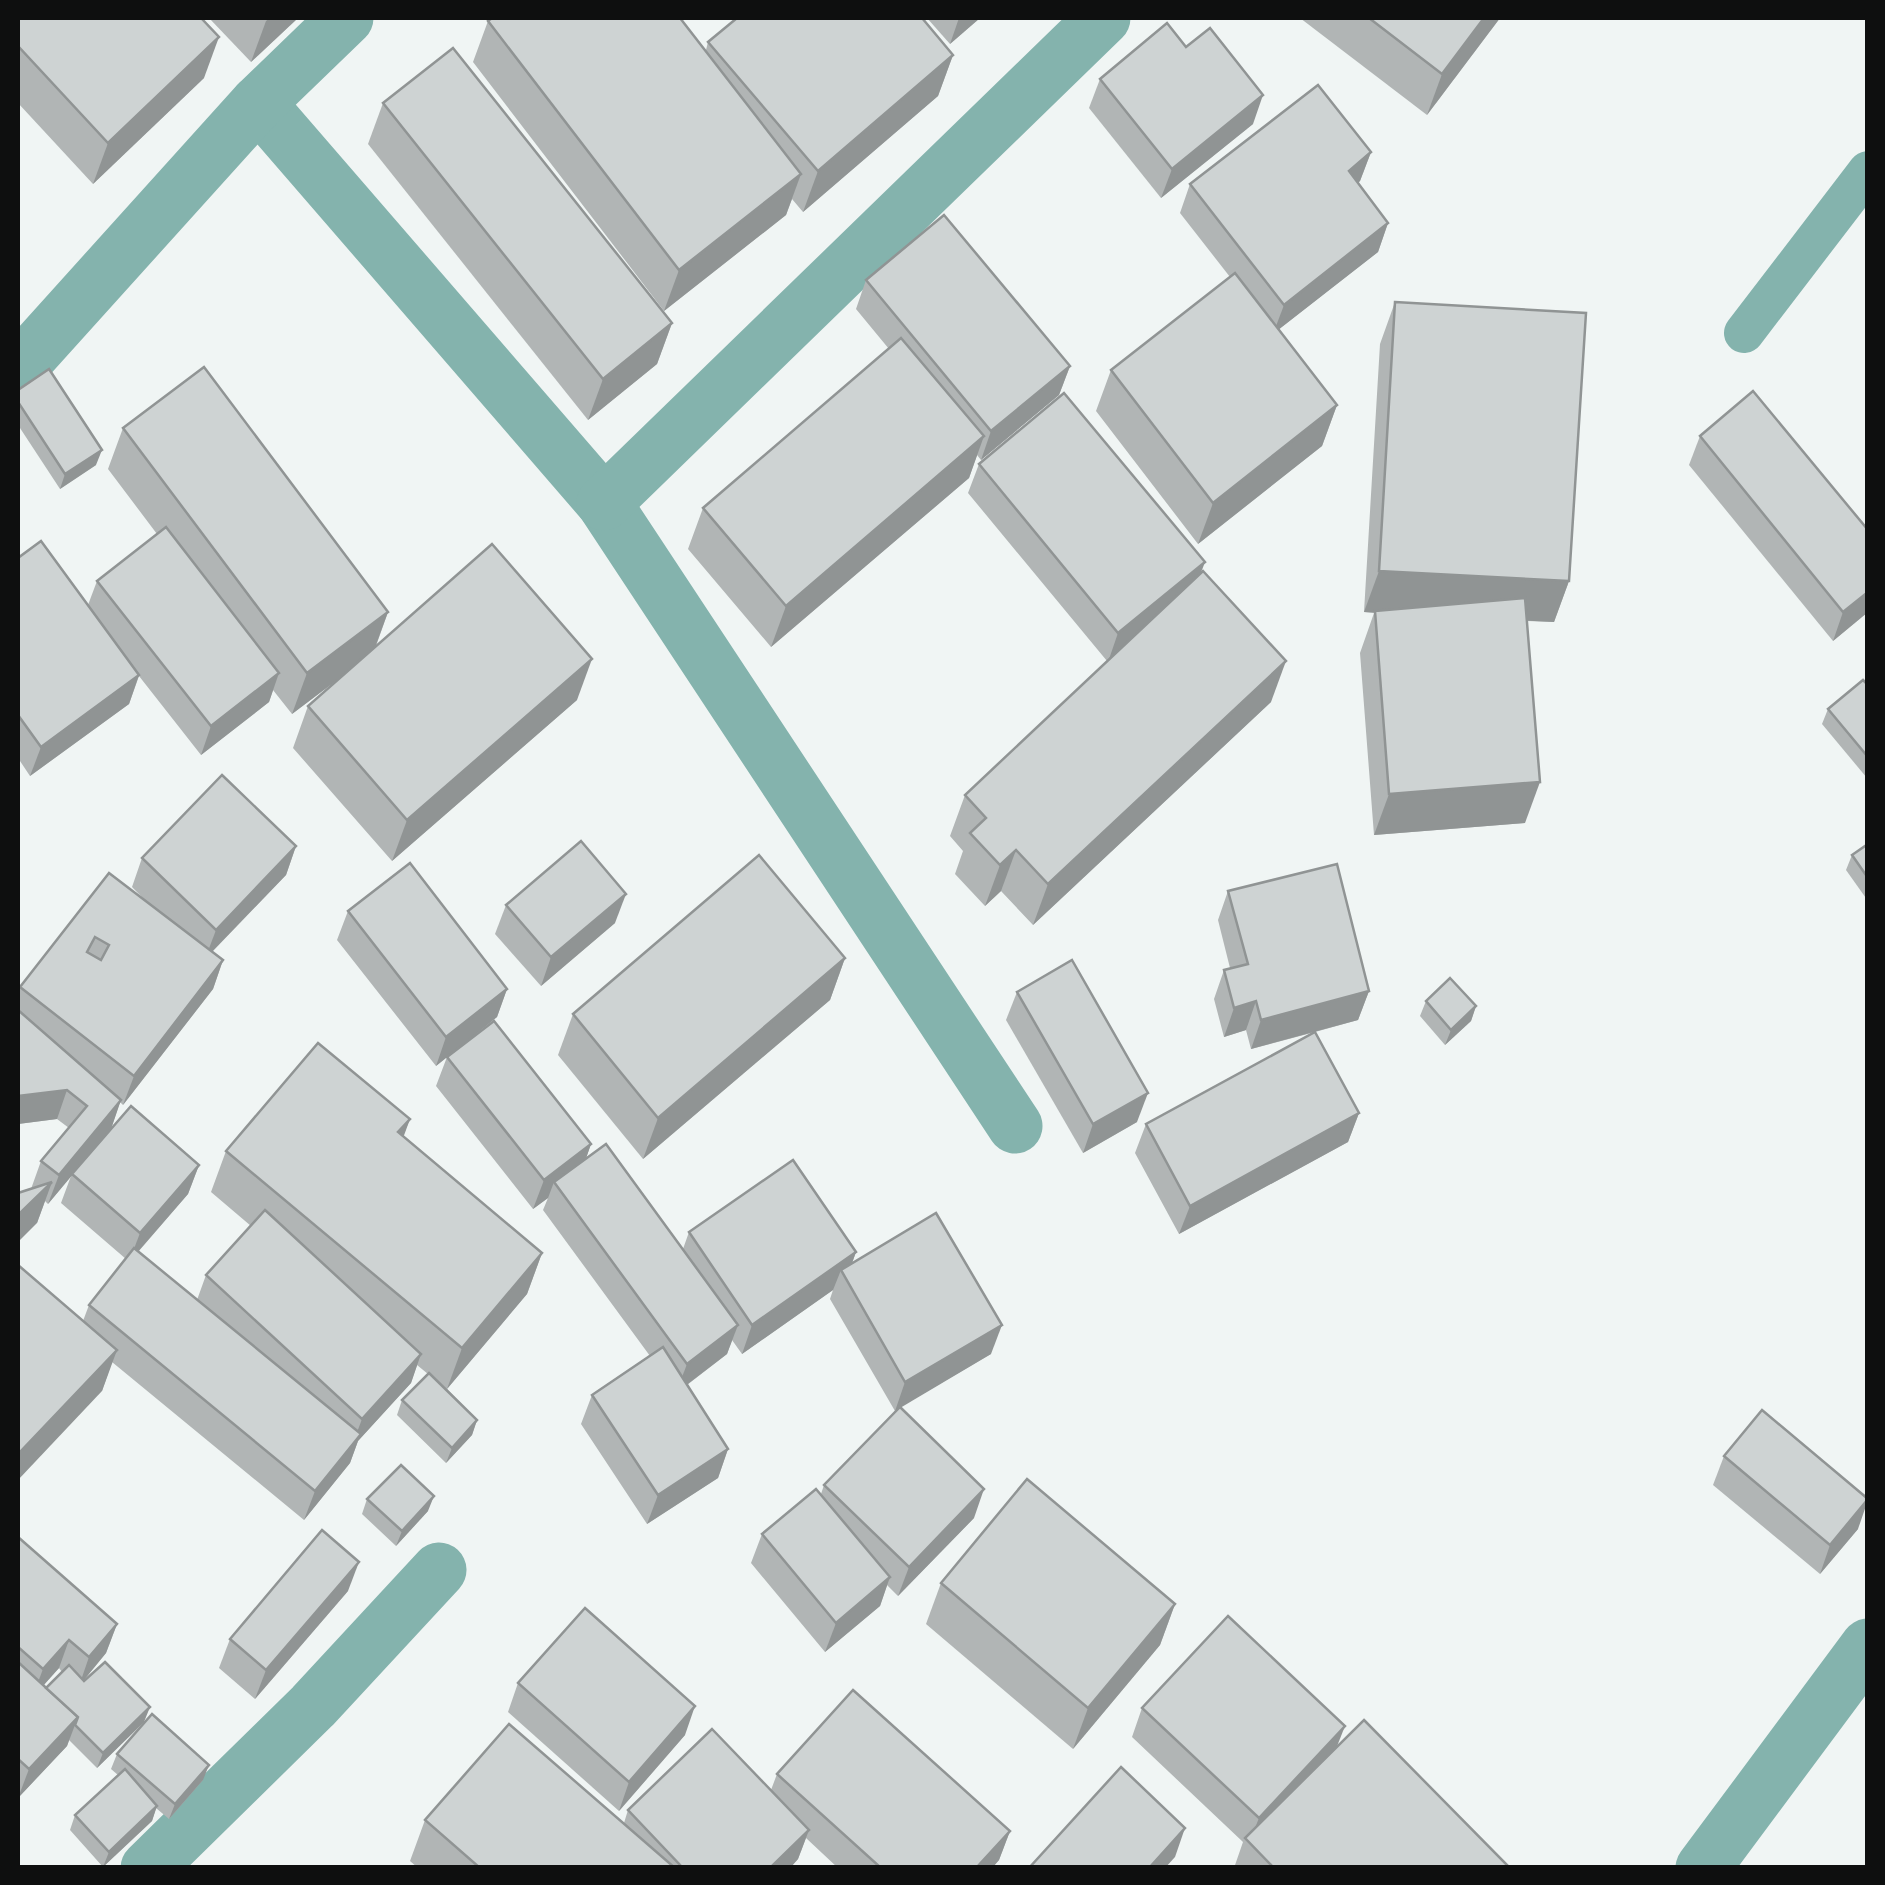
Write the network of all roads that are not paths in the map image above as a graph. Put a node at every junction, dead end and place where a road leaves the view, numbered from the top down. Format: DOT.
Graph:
graph roads {
  1 [pos="346,18"];
  2 [pos="1103,18"];
  3 [pos="258,103"];
  4 [pos="1868,171"];
  5 [pos="1744,333"];
  6 [pos="18,368"];
  7 [pos="604,504"];
  8 [pos="1015,1126"];
  9 [pos="438,1570"];
  10 [pos="1868,1646"];
  11 [pos="148,1868"];
  12 [pos="1703,1868"];
  1 -- 3 [label="street"];
  2 -- 7 [label="street"];
  3 -- 6 [label="street"];
  3 -- 7 [label="street"];
  4 -- 5 [label="lane"];
  7 -- 8 [label="street"];
  9 -- 11 [label="street"];
  10 -- 12 [label="street"];
}
